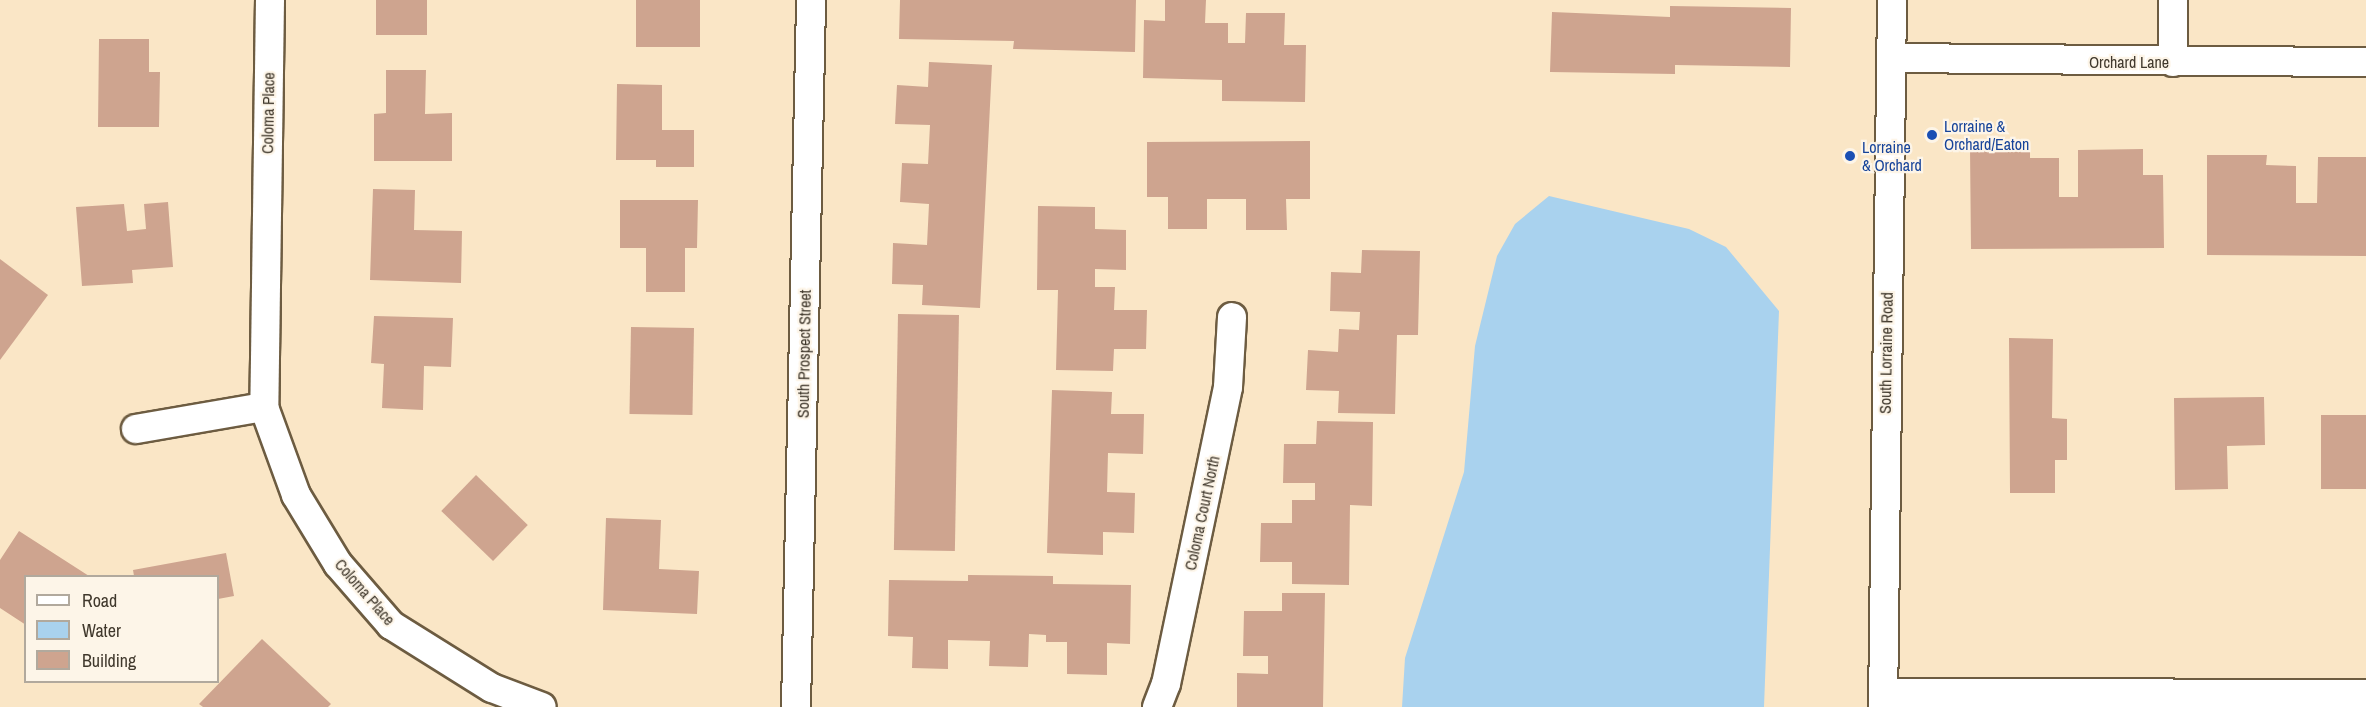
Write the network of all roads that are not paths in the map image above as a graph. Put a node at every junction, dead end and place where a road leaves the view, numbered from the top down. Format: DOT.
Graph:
graph roads {
  1 [pos="270,0"];
  2 [pos="811,0"];
  3 [pos="1892,0"];
  4 [pos="2173,0"];
  5 [pos="1891,58"];
  6 [pos="2173,62"];
  7 [pos="2366,62"];
  8 [pos="1232,317"];
  9 [pos="264,406"];
  10 [pos="136,429"];
  11 [pos="2366,694"];
  12 [pos="1883,700"];
  13 [pos="542,707"];
  14 [pos="796,707"];
  15 [pos="1157,707"];
  1 -- 9 [label="street, Coloma Place"];
  2 -- 14 [label="street, South Prospect Street"];
  3 -- 5 [label="street, South Lorraine Road"];
  4 -- 6 [label="street"];
  5 -- 6 [label="street, Orchard Lane"];
  5 -- 12 [label="street, South Lorraine Road"];
  6 -- 7 [label="street, Orchard Lane"];
  8 -- 15 [label="street, Coloma Court North"];
  9 -- 10 [label="street"];
  9 -- 13 [label="street, Coloma Place"];
  11 -- 12 [label="street"];
}
